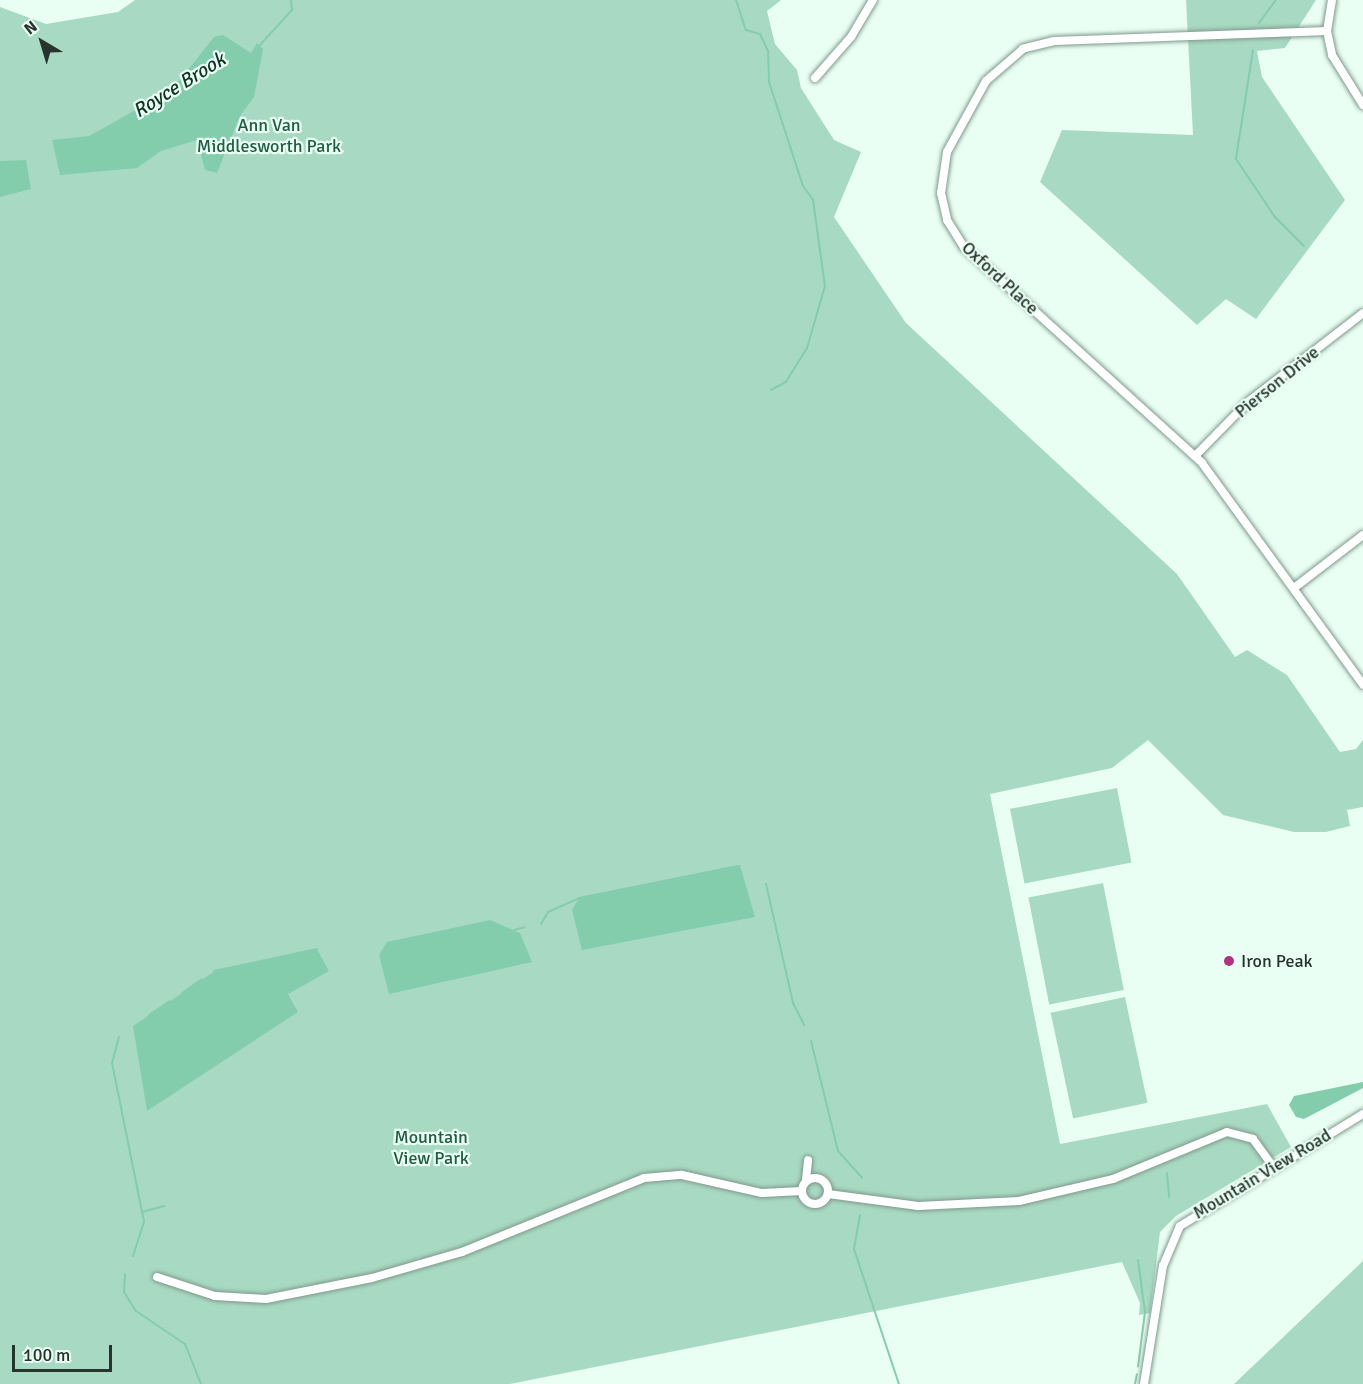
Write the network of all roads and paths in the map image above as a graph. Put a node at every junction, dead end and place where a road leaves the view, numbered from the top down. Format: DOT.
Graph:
graph roads {
  1 [pos="873,0"];
  2 [pos="1332,0"];
  3 [pos="1327,31"];
  4 [pos="815,78"];
  5 [pos="1363,105"];
  6 [pos="1363,313"];
  7 [pos="1196,456"];
  8 [pos="1363,535"];
  9 [pos="1294,588"];
  10 [pos="1363,685"];
  11 [pos="1363,1114"];
  12 [pos="1274,1167"];
  13 [pos="817,1177"];
  14 [pos="806,1180"];
  15 [pos="802,1191"];
  16 [pos="828,1194"];
  17 [pos="157,1277"];
  18 [pos="1144,1384"];
  1 -- 4 [label="street"];
  2 -- 3 [label="street"];
  3 -- 5 [label="street"];
  3 -- 7 [label="street, Oxford Place"];
  6 -- 7 [label="street, Pierson Drive"];
  7 -- 9 [label="street, Oxford Place"];
  8 -- 9 [label="street"];
  9 -- 10 [label="street, Oxford Place"];
  11 -- 12 [label="street, Mountain View Road"];
  12 -- 16 [label="street"];
  12 -- 18 [label="street, Mountain View Road"];
  13 -- 14 [label="street"];
  13 -- 14 [label="street"];
  13 -- 16 [label="street"];
  14 -- 15 [label="street"];
  15 -- 16 [label="street"];
  15 -- 17 [label="street"];
}
